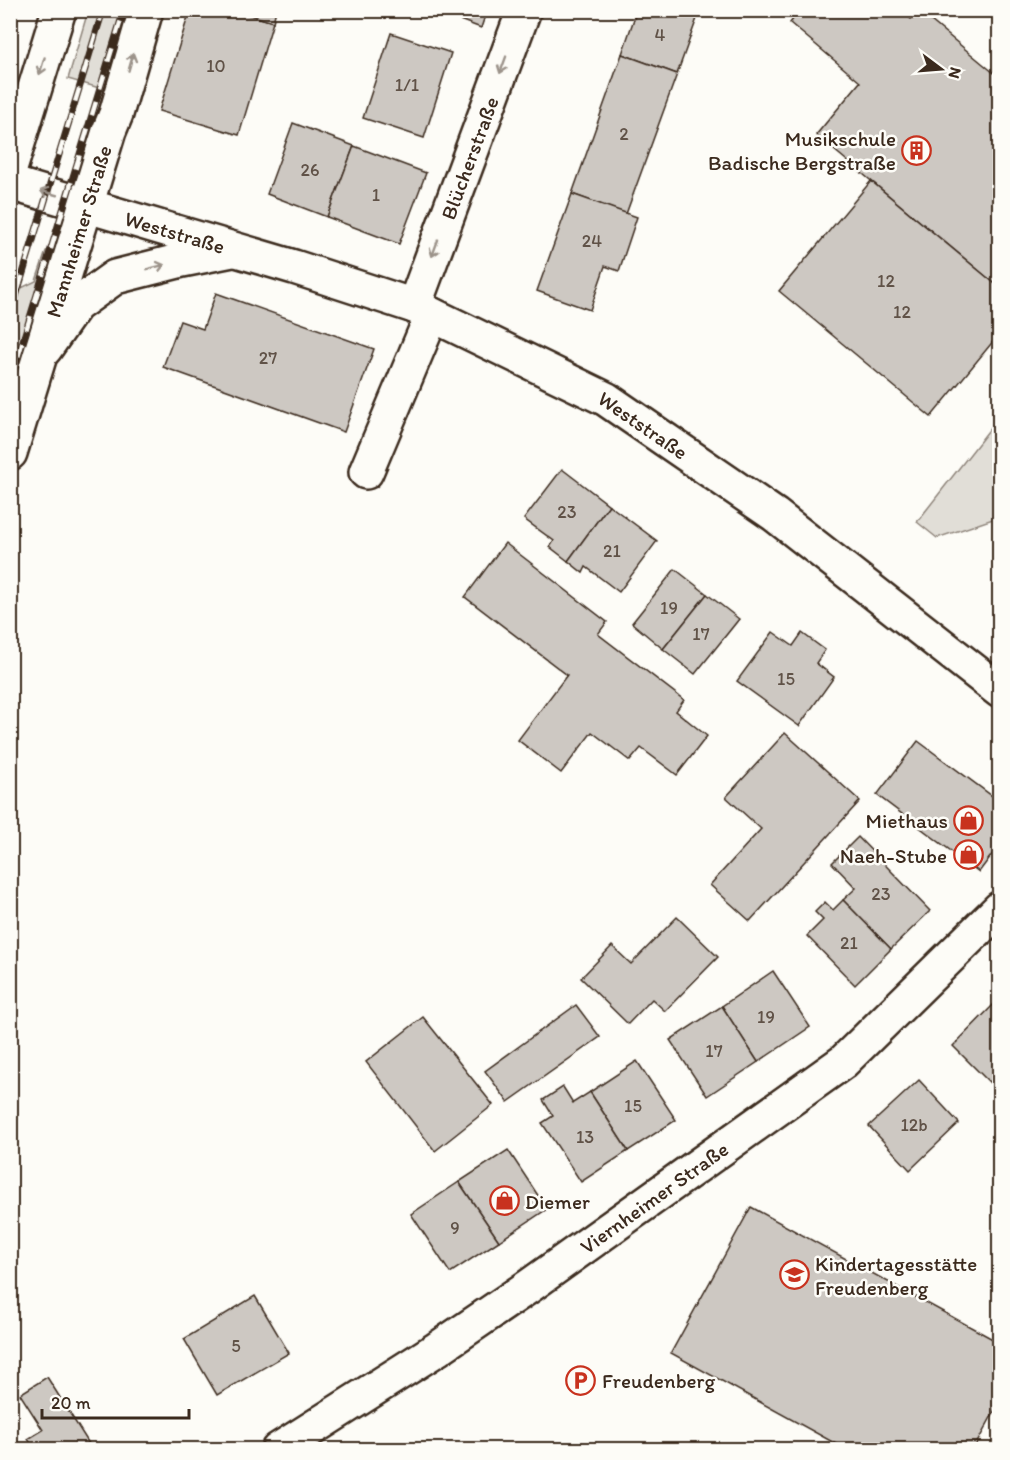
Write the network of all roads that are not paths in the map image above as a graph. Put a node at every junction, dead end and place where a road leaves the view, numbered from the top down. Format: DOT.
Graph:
graph roads {
  1 [pos="59,10"];
  2 [pos="146,10"];
  3 [pos="524,10"];
  4 [pos="10,169"];
  5 [pos="10,183"];
  6 [pos="87,204"];
  7 [pos="237,250"];
  8 [pos="423,310"];
  9 [pos="40,354"];
  10 [pos="10,453"];
  11 [pos="366,472"];
  12 [pos="999,691"];
  13 [pos="999,908"];
  14 [pos="278,1449"];
  1 -- 4 [label="street, one-way"];
  6 -- 2 [label="street, Mannheimer Straße, one-way"];
  3 -- 8 [label="street, Blücherstraße, one-way"];
  6 -- 5 [label="street, Weststraße, one-way"];
  6 -- 7 [label="street, Weststraße"];
  6 -- 9 [label="street, Mannheimer Straße"];
  7 -- 8 [label="street, Weststraße"];
  9 -- 7 [label="street, Weststraße, one-way"];
  8 -- 11 [label="street, Blücherstraße"];
  8 -- 12 [label="street, Weststraße"];
  9 -- 10 [label="street, Mannheimer Straße"];
  13 -- 14 [label="street, Viernheimer Straße"];
}
